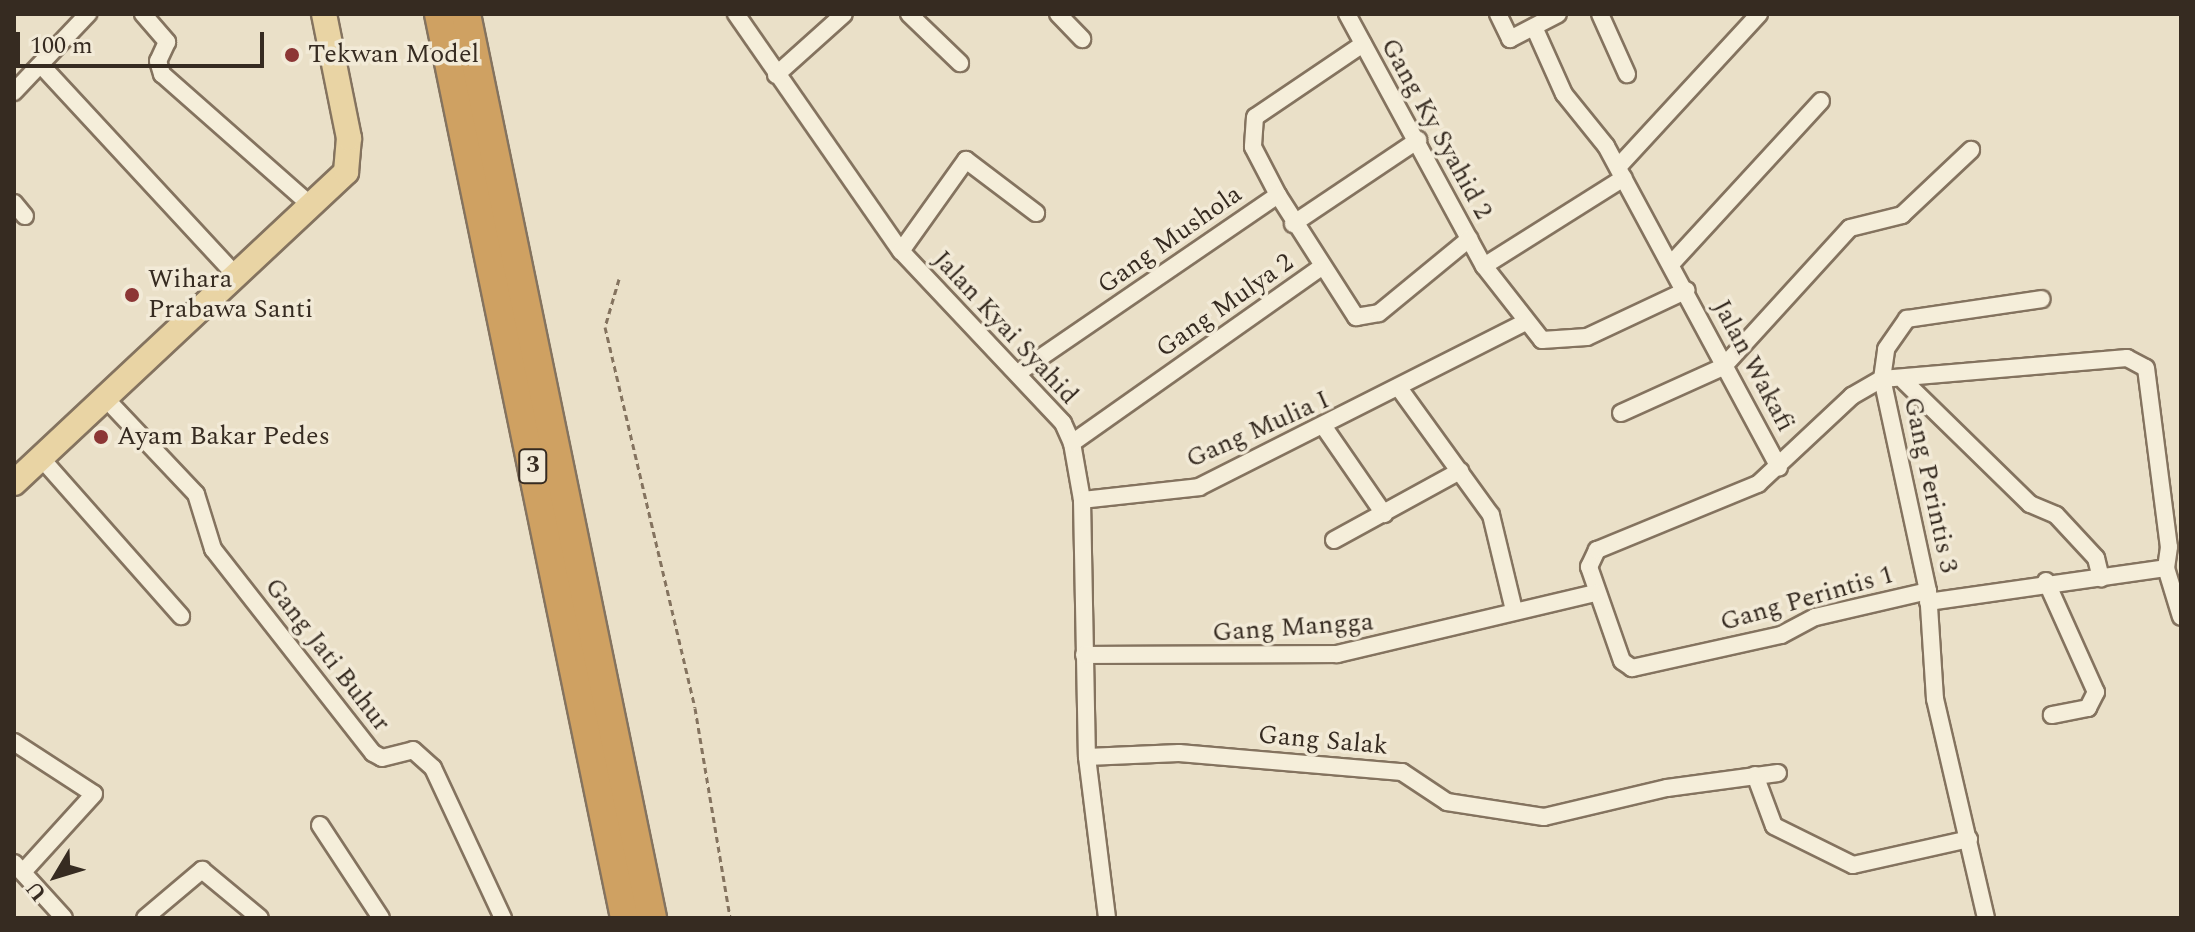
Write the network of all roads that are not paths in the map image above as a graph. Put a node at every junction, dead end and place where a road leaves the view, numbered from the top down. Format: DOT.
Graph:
graph roads {
  1 [pos="88,14"];
  2 [pos="143,14"];
  3 [pos="324,14"];
  4 [pos="439,14"];
  5 [pos="466,14"];
  6 [pos="736,14"];
  7 [pos="844,14"];
  8 [pos="909,14"];
  9 [pos="1058,14"];
  10 [pos="1347,14"];
  11 [pos="1498,14"];
  12 [pos="1558,14"];
  13 [pos="1600,14"];
  14 [pos="1759,14"];
  15 [pos="1534,27"];
  16 [pos="1082,39"];
  17 [pos="1363,44"];
  18 [pos="960,63"];
  19 [pos="41,65"];
  20 [pos="1627,74"];
  21 [pos="776,75"];
  22 [pos="14,92"];
  23 [pos="1821,101"];
  24 [pos="1418,140"];
  25 [pos="1971,150"];
  26 [pos="1621,172"];
  27 [pos="1278,195"];
  28 [pos="313,207"];
  29 [pos="1036,213"];
  30 [pos="1293,224"];
  31 [pos="1469,239"];
  32 [pos="901,251"];
  33 [pos="1672,263"];
  34 [pos="1484,266"];
  35 [pos="1319,269"];
  36 [pos="237,277"];
  37 [pos="1687,290"];
  38 [pos="2042,299"];
  39 [pos="1524,323"];
  40 [pos="1723,367"];
  41 [pos="1018,373"];
  42 [pos="1882,379"];
  43 [pos="1904,381"];
  44 [pos="1399,388"];
  45 [pos="108,401"];
  46 [pos="1621,413"];
  47 [pos="1324,427"];
  48 [pos="1072,443"];
  49 [pos="42,459"];
  50 [pos="1779,467"];
  51 [pos="1460,471"];
  52 [pos="14,483"];
  53 [pos="1082,500"];
  54 [pos="1384,514"];
  55 [pos="1334,540"];
  56 [pos="2181,551"];
  57 [pos="2166,568"];
  58 [pos="2101,578"];
  59 [pos="2046,581"];
  60 [pos="1595,593"];
  61 [pos="1928,596"];
  62 [pos="1514,610"];
  63 [pos="181,616"];
  64 [pos="2181,617"];
  65 [pos="1084,655"];
  66 [pos="2052,715"];
  67 [pos="14,742"];
  68 [pos="1087,757"];
  69 [pos="1778,773"];
  70 [pos="1755,775"];
  71 [pos="320,825"];
  72 [pos="1969,839"];
  73 [pos="19,868"];
  74 [pos="64,918"];
  75 [pos="145,918"];
  76 [pos="260,918"];
  77 [pos="381,918"];
  78 [pos="503,918"];
  79 [pos="625,918"];
  80 [pos="652,918"];
  81 [pos="1107,918"];
  82 [pos="1986,918"];
  1 -- 19 [label="street"];
  2 -- 28 [label="street"];
  3 -- 28 [label="main road"];
  4 -- 79 [label="highway, 3"];
  5 -- 80 [label="highway, 3"];
  6 -- 21 [label="street, Jalan Kyai Syahid"];
  7 -- 21 [label="street"];
  8 -- 18 [label="street"];
  9 -- 16 [label="street"];
  10 -- 17 [label="street, Gang Ky Syahid 2"];
  11 -- 15 [label="street"];
  12 -- 15 [label="street"];
  13 -- 20 [label="street"];
  14 -- 26 [label="street"];
  15 -- 26 [label="street"];
  17 -- 24 [label="street, Gang Ky Syahid 2"];
  17 -- 27 [label="street"];
  19 -- 22 [label="street"];
  19 -- 36 [label="street"];
  21 -- 32 [label="street, Jalan Kyai Syahid"];
  23 -- 33 [label="street"];
  24 -- 30 [label="street"];
  24 -- 31 [label="street, Gang Ky Syahid 2"];
  25 -- 40 [label="street"];
  26 -- 33 [label="street"];
  26 -- 34 [label="street"];
  27 -- 30 [label="street, Gang Mushola"];
  27 -- 41 [label="street, Gang Mushola"];
  28 -- 36 [label="main road"];
  29 -- 32 [label="street"];
  30 -- 35 [label="street, Gang Mushola"];
  31 -- 34 [label="street, Gang Ky Syahid 2"];
  31 -- 35 [label="street, Gang Mulya 2"];
  32 -- 41 [label="street, Jalan Kyai Syahid"];
  33 -- 37 [label="street"];
  34 -- 39 [label="street, Jalan Wakafi"];
  35 -- 48 [label="street, Gang Mulya 2"];
  36 -- 45 [label="main road"];
  37 -- 39 [label="street, Jalan Wakafi"];
  37 -- 40 [label="street, Jalan Wakafi"];
  38 -- 42 [label="street"];
  39 -- 44 [label="street, Gang Mulia I"];
  40 -- 46 [label="street"];
  40 -- 50 [label="street, Jalan Wakafi"];
  41 -- 48 [label="street, Jalan Kyai Syahid"];
  42 -- 43 [label="street"];
  42 -- 50 [label="street"];
  42 -- 61 [label="street, Gang Perintis 3"];
  43 -- 57 [label="street"];
  43 -- 58 [label="street"];
  44 -- 47 [label="street, Gang Mulia I"];
  44 -- 51 [label="street"];
  45 -- 49 [label="main road"];
  45 -- 78 [label="street, Gang Jati Buhur"];
  47 -- 53 [label="street, Gang Mulia I"];
  47 -- 54 [label="street"];
  48 -- 53 [label="street, Jalan Kyai Syahid"];
  49 -- 52 [label="main road"];
  49 -- 63 [label="street"];
  50 -- 60 [label="street, Jalan Wakafi"];
  51 -- 54 [label="street"];
  51 -- 62 [label="street"];
  53 -- 65 [label="street, Jalan Kyai Syahid"];
  54 -- 55 [label="street"];
  56 -- 57 [label="street"];
  57 -- 58 [label="street, Gang Perintis 1"];
  57 -- 64 [label="street"];
  58 -- 59 [label="street, Gang Perintis 1"];
  59 -- 61 [label="street, Gang Perintis 1"];
  59 -- 66 [label="street"];
  60 -- 61 [label="street, Gang Perintis 1"];
  60 -- 62 [label="street, Gang Mangga"];
  61 -- 72 [label="street"];
  62 -- 65 [label="street, Gang Mangga"];
  65 -- 68 [label="street, Jalan Kyai Syahid"];
  67 -- 73 [label="street"];
  68 -- 70 [label="street, Gang Salak"];
  68 -- 81 [label="street, Jalan Kyai Syahid"];
  69 -- 70 [label="street, Gang Salak"];
  70 -- 72 [label="street"];
  71 -- 77 [label="street"];
  72 -- 82 [label="street"];
  73 -- 74 [label="street"];
  75 -- 76 [label="street"];
}
